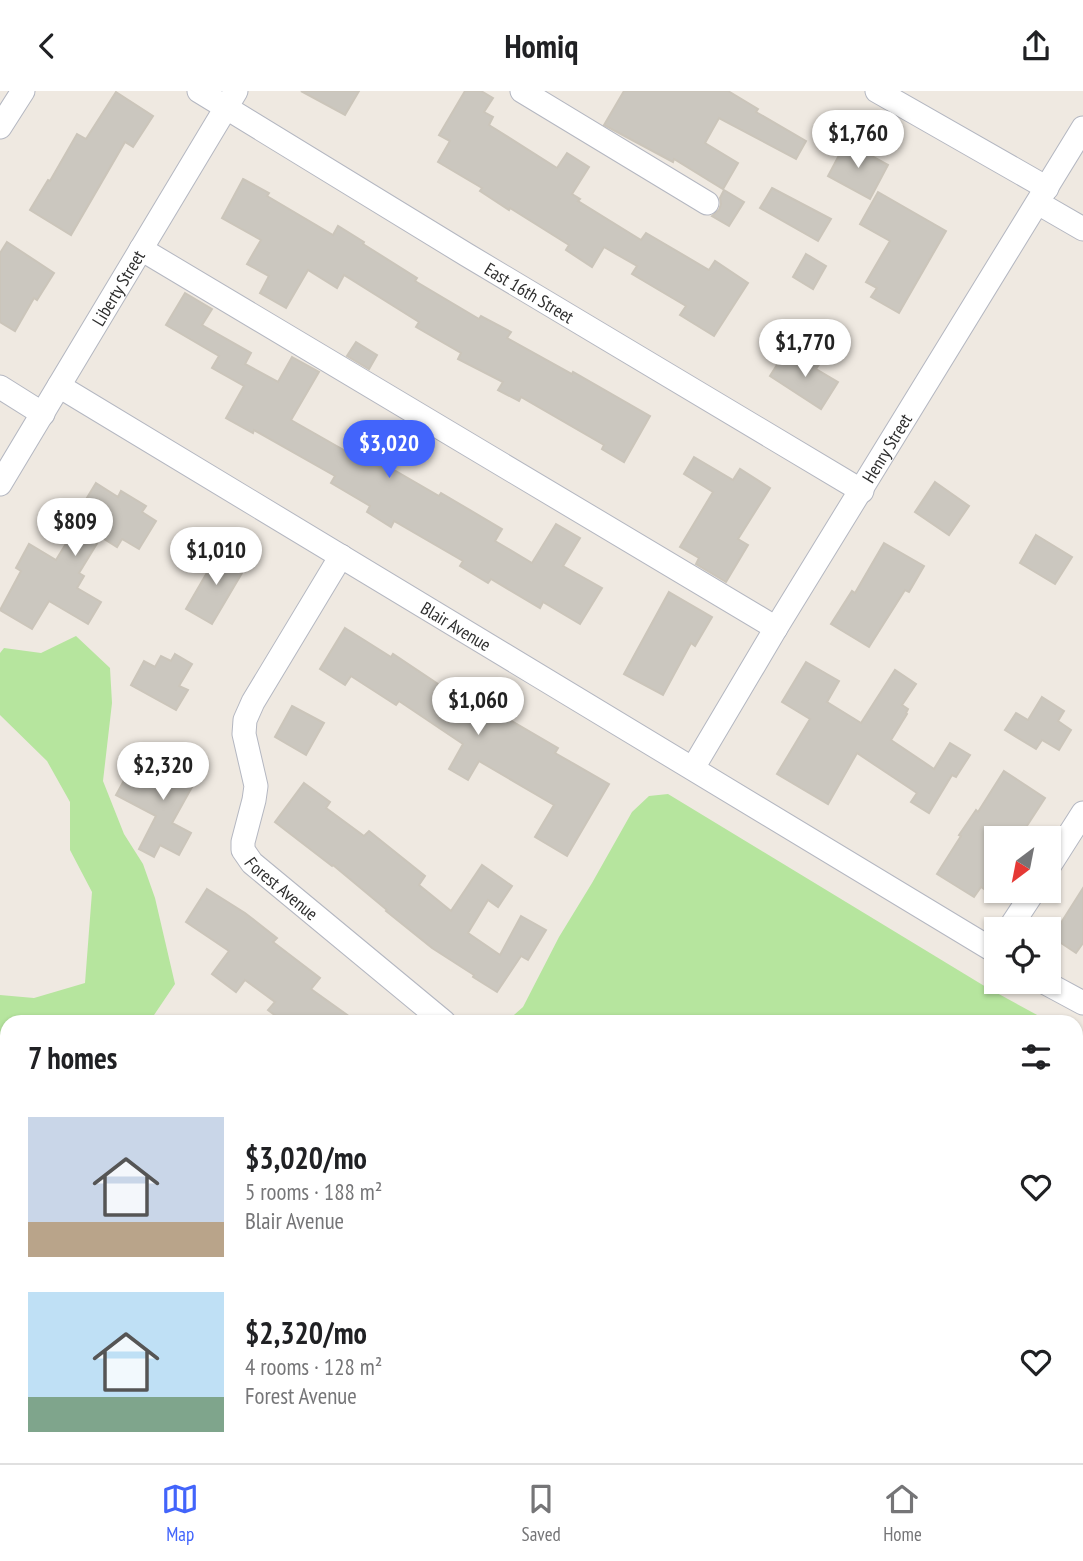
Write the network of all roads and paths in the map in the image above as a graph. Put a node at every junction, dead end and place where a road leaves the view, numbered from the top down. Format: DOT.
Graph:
graph roads {
  1 [pos="23,91"];
  2 [pos="199,91"];
  3 [pos="522,91"];
  4 [pos="877,91"];
  5 [pos="231,99"];
  6 [pos="0,127"];
  7 [pos="1083,128"];
  8 [pos="1042,195"];
  9 [pos="707,203"];
  10 [pos="1083,229"];
  11 [pos="141,249"];
  12 [pos="60,386"];
  13 [pos="0,387"];
  14 [pos="43,414"];
  15 [pos="0,484"];
  16 [pos="862,491"];
  17 [pos="341,555"];
  18 [pos="776,628"];
  19 [pos="693,768"];
  20 [pos="1083,813"];
  21 [pos="1061,848"];
  22 [pos="984,945"];
  23 [pos="1061,991"];
  24 [pos="1083,1003"];
  25 [pos="436,1015"];
  1 -- 6 [label="street"];
  2 -- 5 [label="street, East 16th Street"];
  3 -- 9 [label="street"];
  4 -- 8 [label="street"];
  5 -- 11 [label="street, Liberty Street"];
  5 -- 16 [label="street, East 16th Street"];
  7 -- 8 [label="street, Henry Street"];
  8 -- 10 [label="street"];
  8 -- 16 [label="street, Henry Street"];
  11 -- 12 [label="street, Liberty Street"];
  11 -- 18 [label="street"];
  12 -- 14 [label="street, Liberty Street"];
  12 -- 17 [label="street, Blair Avenue"];
  13 -- 14 [label="street"];
  14 -- 15 [label="street, Liberty Street"];
  16 -- 18 [label="street, Henry Street"];
  17 -- 19 [label="street, Blair Avenue"];
  17 -- 25 [label="street, Forest Avenue"];
  18 -- 19 [label="street, Henry Street"];
  19 -- 22 [label="street, Blair Avenue"];
  20 -- 21 [label="street"];
  23 -- 24 [label="street"];
}
